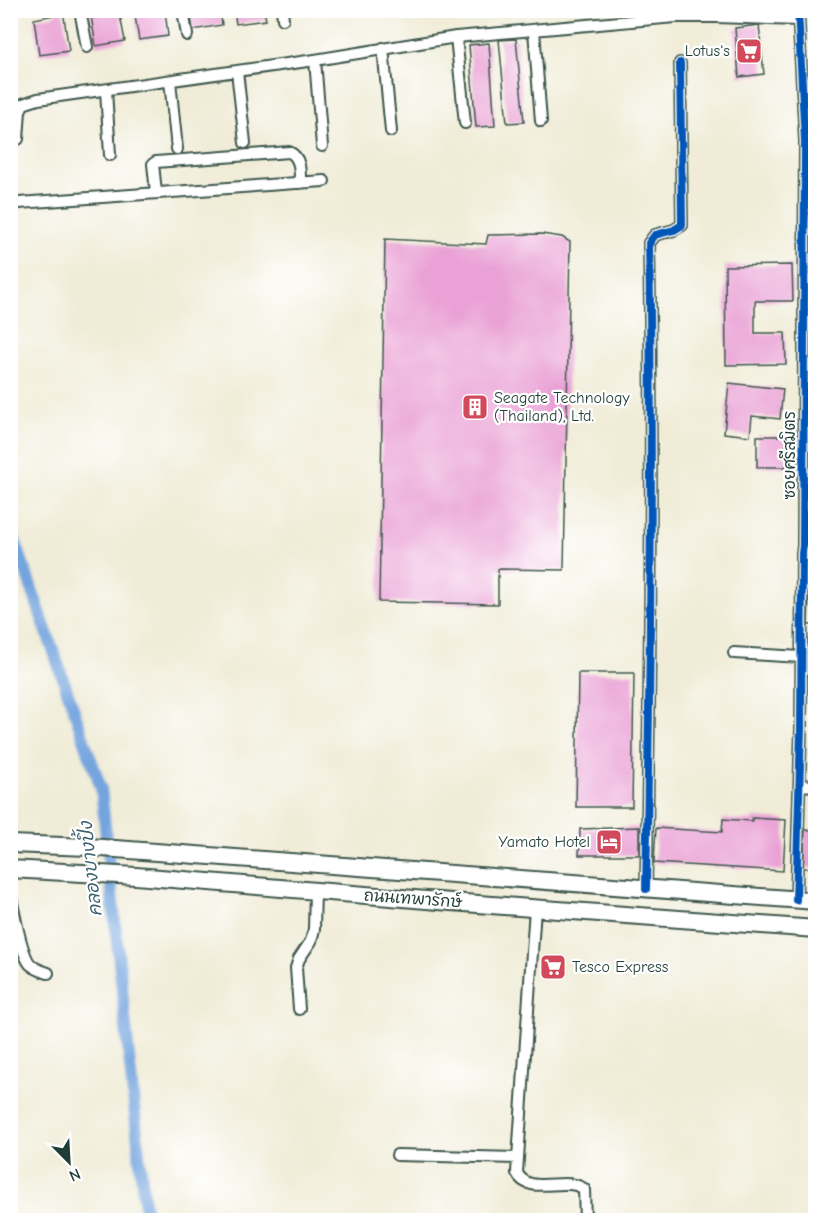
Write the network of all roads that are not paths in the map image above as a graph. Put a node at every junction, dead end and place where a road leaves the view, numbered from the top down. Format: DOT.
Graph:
graph roads {
  1 [pos="80,10"];
  2 [pos="183,10"];
  3 [pos="798,15"];
  4 [pos="534,30"];
  5 [pos="187,35"];
  6 [pos="456,37"];
  7 [pos="87,48"];
  8 [pos="383,48"];
  9 [pos="315,60"];
  10 [pos="680,63"];
  11 [pos="237,71"];
  12 [pos="170,81"];
  13 [pos="106,90"];
  14 [pos="540,121"];
  15 [pos="465,123"];
  16 [pos="391,131"];
  17 [pos="18,140"];
  18 [pos="245,143"];
  19 [pos="322,146"];
  20 [pos="177,149"];
  21 [pos="110,155"];
  22 [pos="324,181"];
  23 [pos="300,183"];
  24 [pos="156,192"];
  25 [pos="19,203"];
  26 [pos="734,653"];
  27 [pos="801,657"];
  28 [pos="800,785"];
  29 [pos="816,786"];
  30 [pos="10,844"];
  31 [pos="10,868"];
  32 [pos="495,878"];
  33 [pos="646,889"];
  34 [pos="315,891"];
  35 [pos="10,893"];
  36 [pos="796,900"];
  37 [pos="816,901"];
  38 [pos="496,904"];
  39 [pos="535,908"];
  40 [pos="816,929"];
  41 [pos="48,973"];
  42 [pos="298,1009"];
  43 [pos="397,1155"];
  44 [pos="518,1158"];
  45 [pos="585,1221"];
  1 -- 7 [label="street"];
  2 -- 5 [label="street"];
  3 -- 4 [label="street"];
  3 -- 27 [label="street, ซอยศรีสมิตร"];
  4 -- 6 [label="street"];
  4 -- 14 [label="street"];
  6 -- 8 [label="street"];
  6 -- 15 [label="street"];
  8 -- 9 [label="street"];
  8 -- 16 [label="street"];
  9 -- 11 [label="street"];
  9 -- 19 [label="street"];
  10 -- 33 [label="street"];
  11 -- 12 [label="street"];
  11 -- 18 [label="street"];
  12 -- 13 [label="street"];
  12 -- 20 [label="street"];
  13 -- 17 [label="street"];
  13 -- 21 [label="street"];
  22 -- 23 [label="street"];
  23 -- 24 [label="street"];
  23 -- 24 [label="street"];
  24 -- 25 [label="street"];
  26 -- 27 [label="street"];
  27 -- 28 [label="street, ซอยศรีสมิตร"];
  28 -- 29 [label="street"];
  28 -- 36 [label="street, ซอยศรีสมิตร"];
  30 -- 32 [label="main road, ถนนเทพารักษ์"];
  31 -- 34 [label="main road, ถนนเทพารักษ์"];
  32 -- 33 [label="main road, ถนนเทพารักษ์"];
  32 -- 38 [label="main road"];
  33 -- 36 [label="main road, ถนนเทพารักษ์"];
  34 -- 38 [label="main road, ถนนเทพารักษ์"];
  34 -- 42 [label="street"];
  35 -- 41 [label="street"];
  36 -- 37 [label="main road, ถนนเทพารักษ์"];
  38 -- 39 [label="main road, ถนนเทพารักษ์"];
  39 -- 40 [label="main road, ถนนเทพารักษ์"];
  39 -- 44 [label="street"];
  43 -- 44 [label="street"];
  44 -- 45 [label="street"];
}
